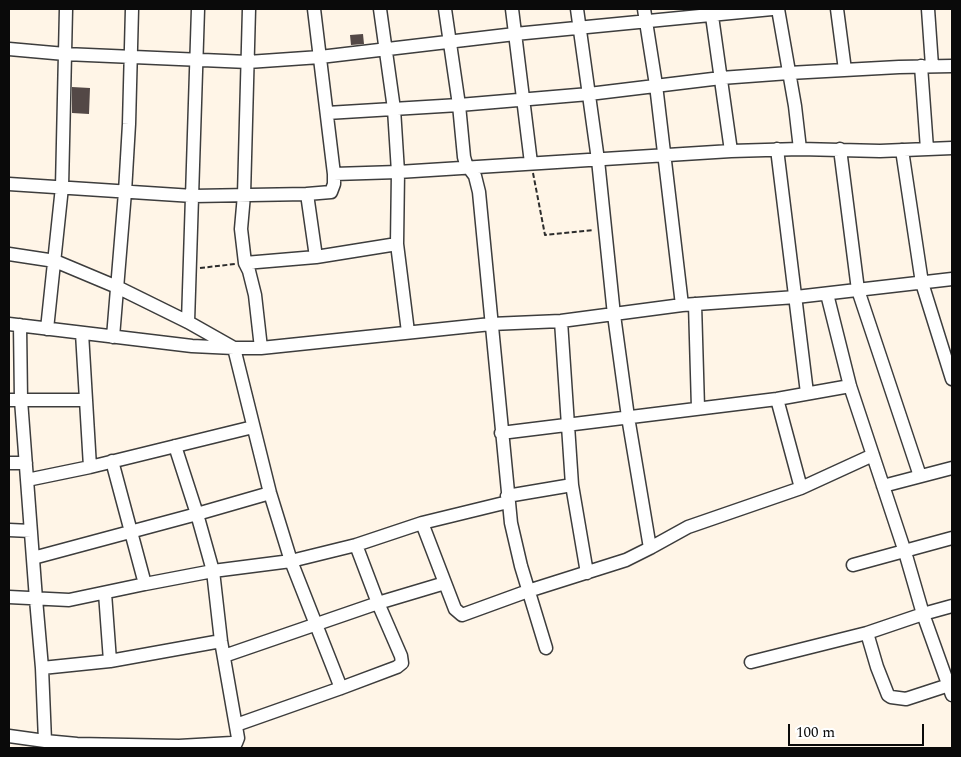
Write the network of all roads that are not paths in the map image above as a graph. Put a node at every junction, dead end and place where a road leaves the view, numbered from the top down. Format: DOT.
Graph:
graph roads {
  1 [pos="66,9"];
  2 [pos="132,9"];
  3 [pos="198,9"];
  4 [pos="249,9"];
  5 [pos="314,9"];
  6 [pos="380,9"];
  7 [pos="445,9"];
  8 [pos="512,9"];
  9 [pos="577,9"];
  10 [pos="772,9"];
  11 [pos="778,9"];
  12 [pos="837,9"];
  13 [pos="928,9"];
  14 [pos="712,11"];
  15 [pos="645,14"];
  16 [pos="580,28"];
  17 [pos="515,34"];
  18 [pos="450,42"];
  19 [pos="9,49"];
  20 [pos="385,50"];
  21 [pos="66,54"];
  22 [pos="131,57"];
  23 [pos="320,57"];
  24 [pos="196,60"];
  25 [pos="248,62"];
  26 [pos="926,66"];
  27 [pos="952,66"];
  28 [pos="845,70"];
  29 [pos="788,73"];
  30 [pos="721,78"];
  31 [pos="656,85"];
  32 [pos="589,94"];
  33 [pos="523,98"];
  34 [pos="459,105"];
  35 [pos="394,109"];
  36 [pos="327,113"];
  37 [pos="952,148"];
  38 [pos="777,149"];
  39 [pos="800,149"];
  40 [pos="840,149"];
  41 [pos="927,149"];
  42 [pos="902,150"];
  43 [pos="731,151"];
  44 [pos="663,155"];
  45 [pos="598,160"];
  46 [pos="532,163"];
  47 [pos="468,167"];
  48 [pos="398,172"];
  49 [pos="334,174"];
  50 [pos="9,184"];
  51 [pos="62,187"];
  52 [pos="125,192"];
  53 [pos="307,194"];
  54 [pos="244,195"];
  55 [pos="193,196"];
  56 [pos="396,244"];
  57 [pos="9,254"];
  58 [pos="316,257"];
  59 [pos="55,261"];
  60 [pos="245,263"];
  61 [pos="952,279"];
  62 [pos="922,283"];
  63 [pos="117,287"];
  64 [pos="858,290"];
  65 [pos="827,294"];
  66 [pos="796,297"];
  67 [pos="689,305"];
  68 [pos="614,315"];
  69 [pos="561,321"];
  70 [pos="188,322"];
  71 [pos="491,324"];
  72 [pos="14,325"];
  73 [pos="47,329"];
  74 [pos="408,332"];
  75 [pos="82,333"];
  76 [pos="113,336"];
  77 [pos="234,348"];
  78 [pos="261,348"];
  79 [pos="952,379"];
  80 [pos="850,386"];
  81 [pos="807,393"];
  82 [pos="777,399"];
  83 [pos="15,400"];
  84 [pos="85,400"];
  85 [pos="698,408"];
  86 [pos="628,417"];
  87 [pos="568,425"];
  88 [pos="253,427"];
  89 [pos="501,433"];
  90 [pos="176,446"];
  91 [pos="873,455"];
  92 [pos="112,461"];
  93 [pos="9,463"];
  94 [pos="26,463"];
  95 [pos="90,467"];
  96 [pos="952,468"];
  97 [pos="920,476"];
  98 [pos="27,480"];
  99 [pos="572,485"];
  100 [pos="883,486"];
  101 [pos="801,488"];
  102 [pos="270,493"];
  103 [pos="508,499"];
  104 [pos="197,514"];
  105 [pos="422,523"];
  106 [pos="9,530"];
  107 [pos="31,531"];
  108 [pos="131,531"];
  109 [pos="952,538"];
  110 [pos="356,545"];
  111 [pos="650,548"];
  112 [pos="905,552"];
  113 [pos="33,558"];
  114 [pos="291,561"];
  115 [pos="853,565"];
  116 [pos="213,571"];
  117 [pos="587,573"];
  118 [pos="445,583"];
  119 [pos="145,584"];
  120 [pos="528,591"];
  121 [pos="105,593"];
  122 [pos="9,597"];
  123 [pos="36,599"];
  124 [pos="378,603"];
  125 [pos="952,606"];
  126 [pos="923,614"];
  127 [pos="316,624"];
  128 [pos="867,633"];
  129 [pos="221,641"];
  130 [pos="546,648"];
  131 [pos="224,656"];
  132 [pos="110,661"];
  133 [pos="751,662"];
  134 [pos="42,668"];
  135 [pos="341,688"];
  136 [pos="951,688"];
  137 [pos="236,726"];
  138 [pos="9,736"];
  139 [pos="46,741"];
  140 [pos="77,746"];
  1 -- 21 [label="street"];
  2 -- 22 [label="street"];
  3 -- 24 [label="street"];
  4 -- 25 [label="street"];
  5 -- 23 [label="street"];
  6 -- 20 [label="street"];
  7 -- 18 [label="street"];
  8 -- 17 [label="street"];
  9 -- 16 [label="street"];
  10 -- 14 [label="street"];
  11 -- 29 [label="street"];
  12 -- 28 [label="street"];
  13 -- 26 [label="street"];
  14 -- 15 [label="street"];
  14 -- 30 [label="street"];
  15 -- 16 [label="street"];
  15 -- 31 [label="street"];
  16 -- 17 [label="street"];
  16 -- 32 [label="street"];
  17 -- 18 [label="street"];
  17 -- 33 [label="street"];
  18 -- 20 [label="street"];
  18 -- 34 [label="street"];
  19 -- 21 [label="street"];
  20 -- 23 [label="street"];
  20 -- 35 [label="street"];
  21 -- 22 [label="street"];
  21 -- 51 [label="street"];
  22 -- 24 [label="street"];
  22 -- 52 [label="street"];
  23 -- 25 [label="street"];
  23 -- 36 [label="street"];
  24 -- 25 [label="street"];
  24 -- 55 [label="street"];
  25 -- 54 [label="street"];
  26 -- 27 [label="street"];
  26 -- 28 [label="street"];
  26 -- 41 [label="street"];
  28 -- 29 [label="street"];
  29 -- 30 [label="street"];
  29 -- 39 [label="street"];
  30 -- 31 [label="street"];
  30 -- 43 [label="street"];
  31 -- 32 [label="street"];
  31 -- 44 [label="street"];
  32 -- 33 [label="street"];
  32 -- 45 [label="street"];
  33 -- 34 [label="street"];
  33 -- 46 [label="street"];
  34 -- 35 [label="street"];
  34 -- 47 [label="street"];
  35 -- 36 [label="street"];
  35 -- 48 [label="street"];
  36 -- 49 [label="street"];
  37 -- 41 [label="street"];
  38 -- 39 [label="street"];
  38 -- 43 [label="street"];
  38 -- 66 [label="street"];
  39 -- 40 [label="street"];
  40 -- 42 [label="street"];
  40 -- 64 [label="street"];
  41 -- 42 [label="street"];
  42 -- 62 [label="street"];
  43 -- 44 [label="street"];
  44 -- 45 [label="street"];
  44 -- 67 [label="street"];
  45 -- 46 [label="street"];
  45 -- 68 [label="street"];
  46 -- 47 [label="street"];
  47 -- 48 [label="street"];
  47 -- 71 [label="street"];
  48 -- 49 [label="street"];
  48 -- 56 [label="street"];
  49 -- 53 [label="street"];
  50 -- 51 [label="street"];
  51 -- 52 [label="street"];
  51 -- 59 [label="street"];
  52 -- 55 [label="street"];
  52 -- 63 [label="street"];
  53 -- 54 [label="street"];
  53 -- 58 [label="street"];
  54 -- 55 [label="street"];
  54 -- 60 [label="street"];
  55 -- 70 [label="street"];
  56 -- 58 [label="street"];
  56 -- 74 [label="street"];
  57 -- 59 [label="street"];
  58 -- 60 [label="street"];
  59 -- 63 [label="street"];
  59 -- 73 [label="street"];
  60 -- 78 [label="street"];
  61 -- 62 [label="street"];
  62 -- 64 [label="street"];
  62 -- 79 [label="street"];
  63 -- 70 [label="street"];
  63 -- 76 [label="street"];
  64 -- 65 [label="street"];
  64 -- 97 [label="street"];
  65 -- 66 [label="street"];
  65 -- 80 [label="street"];
  66 -- 67 [label="street"];
  66 -- 81 [label="street"];
  67 -- 68 [label="street"];
  67 -- 85 [label="street"];
  68 -- 69 [label="street"];
  68 -- 86 [label="street"];
  69 -- 71 [label="street"];
  69 -- 87 [label="street"];
  70 -- 77 [label="street"];
  71 -- 74 [label="street"];
  71 -- 89 [label="street"];
  72 -- 73 [label="street"];
  72 -- 83 [label="street"];
  73 -- 75 [label="street"];
  74 -- 78 [label="street"];
  75 -- 76 [label="street"];
  75 -- 84 [label="street"];
  76 -- 77 [label="street"];
  77 -- 78 [label="street"];
  77 -- 88 [label="street"];
  80 -- 81 [label="street"];
  80 -- 91 [label="street"];
  81 -- 82 [label="street"];
  82 -- 85 [label="street"];
  82 -- 101 [label="street"];
  83 -- 84 [label="street"];
  83 -- 94 [label="street"];
  84 -- 95 [label="street"];
  85 -- 86 [label="street"];
  86 -- 87 [label="street"];
  86 -- 111 [label="street"];
  87 -- 89 [label="street"];
  87 -- 99 [label="street"];
  88 -- 90 [label="street"];
  88 -- 102 [label="street"];
  89 -- 103 [label="street"];
  90 -- 92 [label="street"];
  90 -- 104 [label="street"];
  91 -- 100 [label="street"];
  91 -- 101 [label="street"];
  92 -- 95 [label="street"];
  92 -- 108 [label="street"];
  93 -- 94 [label="street"];
  94 -- 98 [label="street"];
  95 -- 98 [label="street"];
  96 -- 97 [label="street"];
  97 -- 100 [label="street"];
  98 -- 107 [label="street"];
  99 -- 103 [label="street"];
  99 -- 117 [label="street"];
  100 -- 112 [label="street"];
  101 -- 111 [label="street"];
  102 -- 104 [label="street"];
  102 -- 114 [label="street"];
  103 -- 105 [label="street"];
  103 -- 120 [label="street"];
  104 -- 108 [label="street"];
  104 -- 116 [label="street"];
  105 -- 110 [label="street"];
  105 -- 118 [label="street"];
  106 -- 107 [label="street"];
  107 -- 113 [label="street"];
  108 -- 113 [label="street"];
  108 -- 119 [label="street"];
  109 -- 112 [label="street"];
  110 -- 114 [label="street"];
  110 -- 124 [label="street"];
  111 -- 117 [label="street"];
  112 -- 115 [label="street"];
  112 -- 126 [label="street"];
  113 -- 123 [label="street"];
  114 -- 116 [label="street"];
  114 -- 127 [label="street"];
  116 -- 119 [label="street"];
  116 -- 129 [label="street"];
  117 -- 120 [label="street"];
  118 -- 120 [label="street"];
  118 -- 124 [label="street"];
  119 -- 121 [label="street"];
  120 -- 130 [label="street"];
  121 -- 123 [label="street"];
  121 -- 132 [label="street"];
  122 -- 123 [label="street"];
  123 -- 134 [label="street"];
  124 -- 127 [label="street"];
  124 -- 135 [label="street"];
  125 -- 126 [label="street"];
  126 -- 128 [label="street"];
  126 -- 136 [label="street"];
  127 -- 131 [label="street"];
  127 -- 135 [label="street"];
  128 -- 133 [label="street"];
  128 -- 136 [label="street"];
  129 -- 131 [label="street"];
  129 -- 132 [label="street"];
  131 -- 137 [label="street"];
  132 -- 134 [label="street"];
  134 -- 139 [label="street"];
  135 -- 137 [label="street"];
  137 -- 140 [label="street"];
  138 -- 139 [label="street"];
  139 -- 140 [label="street"];
}
